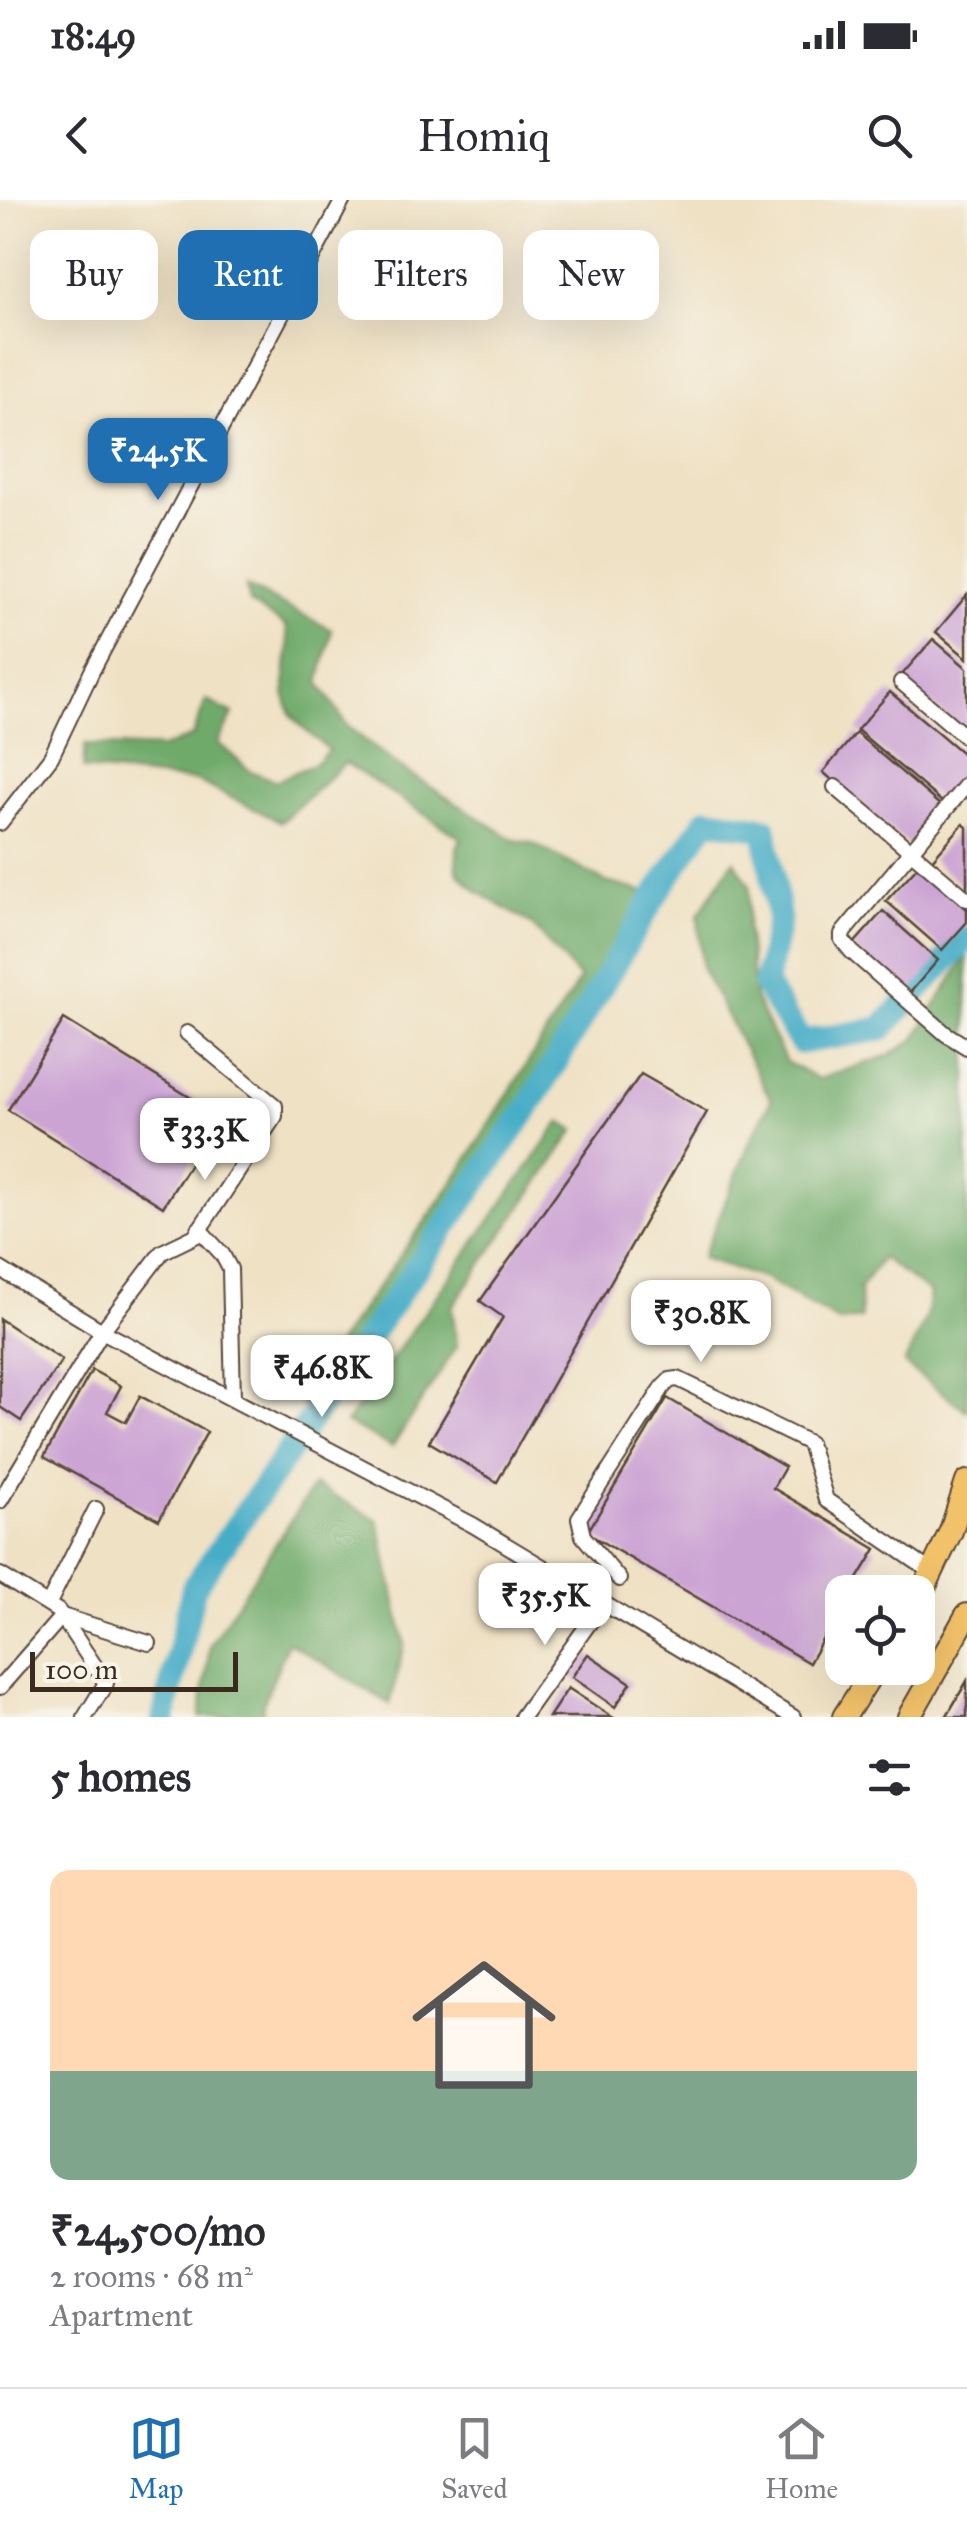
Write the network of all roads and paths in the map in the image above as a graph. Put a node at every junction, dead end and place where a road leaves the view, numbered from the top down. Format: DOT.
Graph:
graph roads {
  1 [pos="343,200"];
  2 [pos="901,682"];
  3 [pos="967,738"];
  4 [pos="967,784"];
  5 [pos="835,787"];
  6 [pos="0,823"];
  7 [pos="910,850"];
  8 [pos="967,899"];
  9 [pos="187,1033"];
  10 [pos="967,1047"];
  11 [pos="199,1229"];
  12 [pos="0,1269"];
  13 [pos="102,1331"];
  14 [pos="233,1399"];
  15 [pos="967,1482"];
  16 [pos="0,1501"];
  17 [pos="96,1508"];
  18 [pos="933,1573"];
  19 [pos="0,1575"];
  20 [pos="619,1579"];
  21 [pos="49,1604"];
  22 [pos="602,1604"];
  23 [pos="967,1615"];
  24 [pos="62,1616"];
  25 [pos="149,1643"];
  26 [pos="864,1685"];
  27 [pos="0,1686"];
  28 [pos="85,1717"];
  29 [pos="522,1717"];
  30 [pos="792,1717"];
  31 [pos="844,1717"];
  32 [pos="909,1717"];
  1 -- 6 [label="street"];
  2 -- 3 [label="street"];
  4 -- 7 [label="street"];
  5 -- 7 [label="street"];
  7 -- 8 [label="street"];
  7 -- 10 [label="street"];
  9 -- 11 [label="street"];
  11 -- 13 [label="street"];
  11 -- 14 [label="street"];
  12 -- 13 [label="street"];
  13 -- 14 [label="street"];
  13 -- 16 [label="street"];
  14 -- 22 [label="street"];
  15 -- 18 [label="highway"];
  17 -- 21 [label="street"];
  18 -- 20 [label="street"];
  19 -- 21 [label="street"];
  21 -- 24 [label="street"];
  22 -- 29 [label="street"];
  22 -- 30 [label="street"];
  23 -- 32 [label="highway"];
  24 -- 25 [label="street"];
  24 -- 27 [label="street"];
  24 -- 28 [label="street"];
  26 -- 31 [label="highway"];
}
